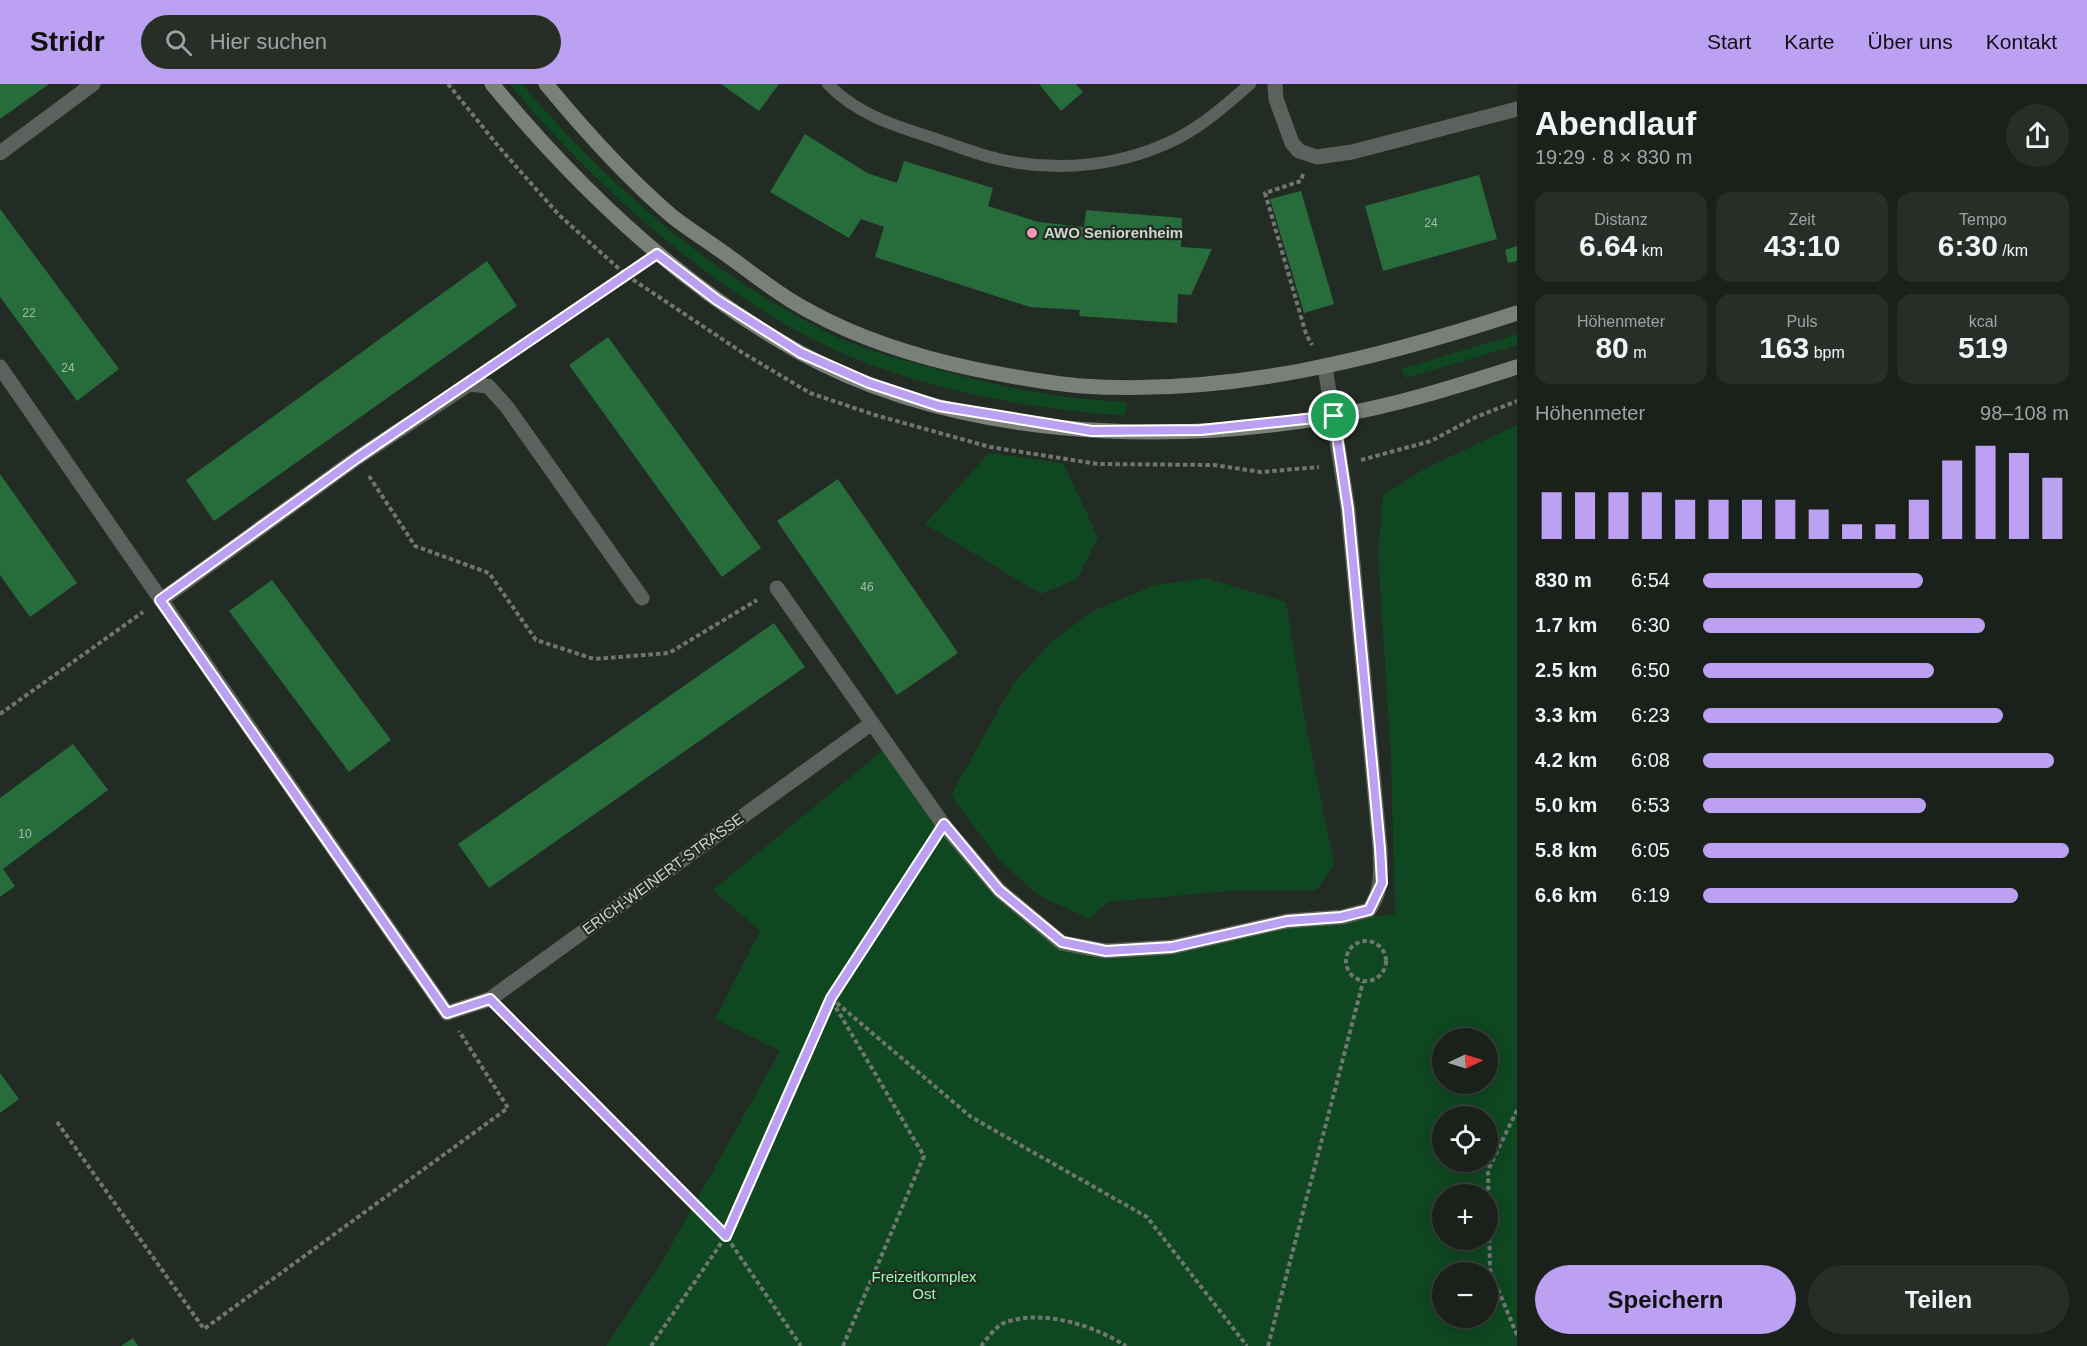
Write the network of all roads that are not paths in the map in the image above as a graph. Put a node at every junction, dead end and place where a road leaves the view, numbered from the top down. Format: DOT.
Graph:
graph roads {
  1 [pos="93,84"];
  2 [pos="492,84"];
  3 [pos="546,84"];
  4 [pos="828,84"];
  5 [pos="1250,84"];
  6 [pos="1275,84"];
  7 [pos="1517,109"];
  8 [pos="0,153"];
  9 [pos="1517,313"];
  10 [pos="0,367"];
  11 [pos="1325,367"];
  12 [pos="1517,367"];
  13 [pos="1334,416"];
  14 [pos="777,588"];
  15 [pos="642,598"];
  16 [pos="160,600"];
  17 [pos="872,723"];
  1 -- 8 [label="street"];
  2 -- 13 [label="street"];
  3 -- 11 [label="street"];
  4 -- 5 [label="lane"];
  6 -- 7 [label="street"];
  9 -- 11 [label="street"];
  10 -- 16 [label="street"];
  11 -- 13 [label="street"];
  12 -- 13 [label="street"];
  13 -- 17 [label="street"];
  14 -- 17 [label="street"];
  15 -- 16 [label="street"];
  16 -- 17 [label="street, ERICH-WEINERT-STRASSE"];
}
